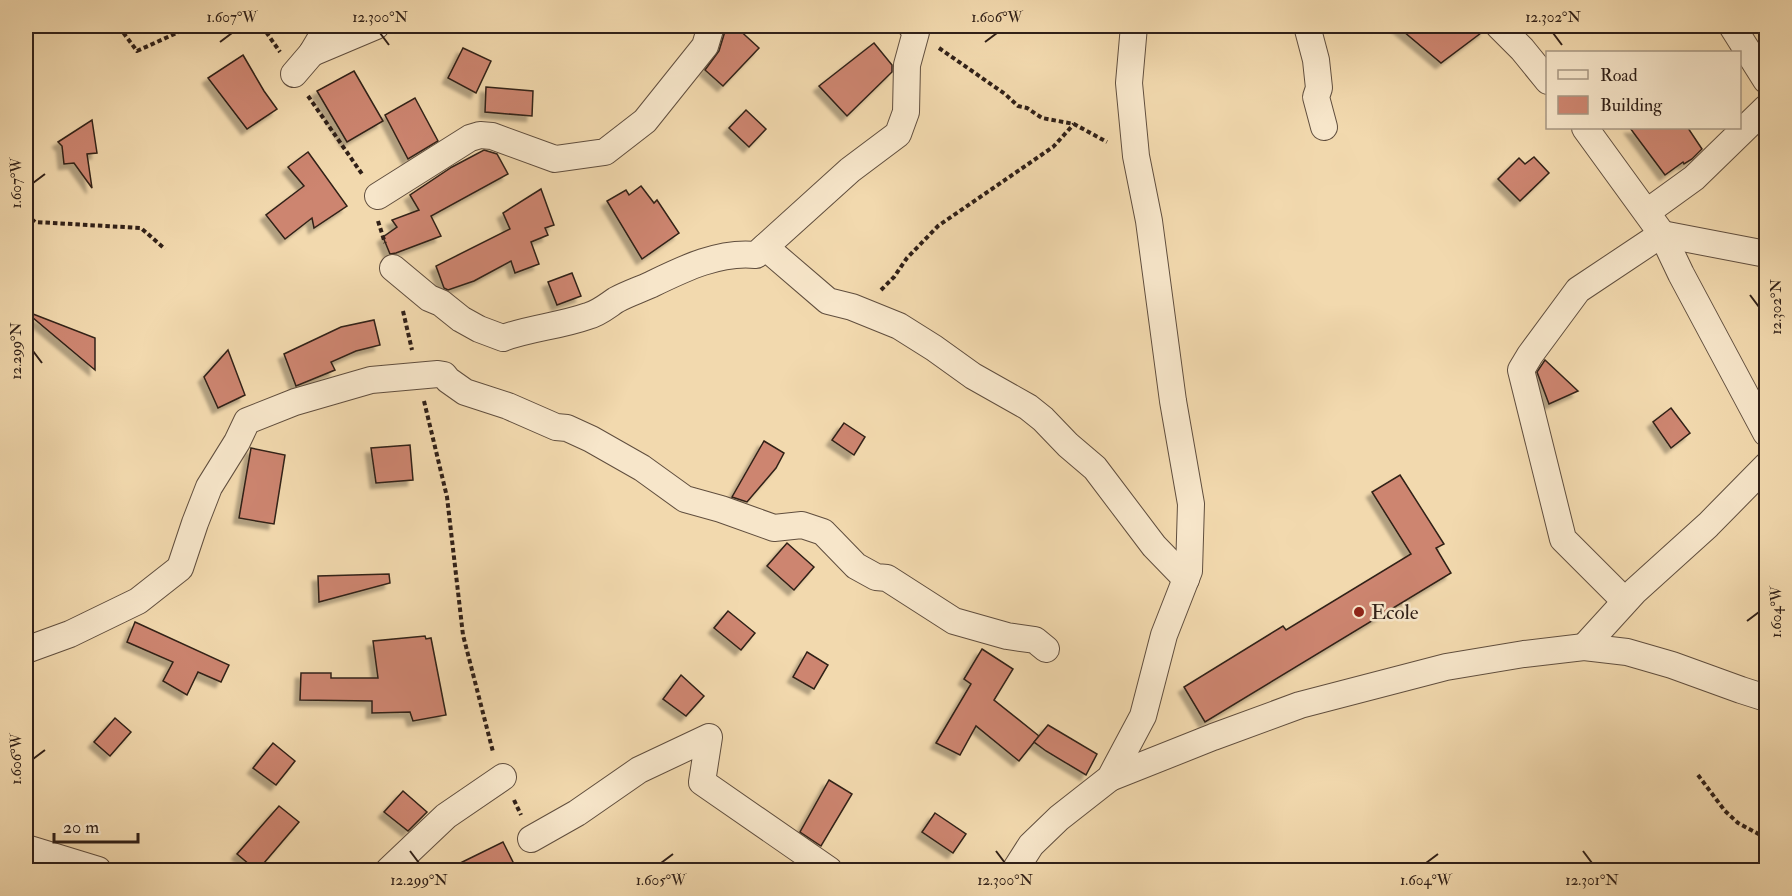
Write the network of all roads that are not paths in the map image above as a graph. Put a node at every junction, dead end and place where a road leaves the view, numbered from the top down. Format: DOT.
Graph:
graph roads {
  1 [pos="328,26"];
  2 [pos="376,26"];
  3 [pos="711,26"];
  4 [pos="1134,26"];
  5 [pos="1307,26"];
  6 [pos="1499,26"];
  7 [pos="1732,26"];
  8 [pos="914,29"];
  9 [pos="312,53"];
  10 [pos="294,74"];
  11 [pos="1546,79"];
  12 [pos="1767,80"];
  13 [pos="1767,108"];
  14 [pos="1324,127"];
  15 [pos="1586,129"];
  16 [pos="378,196"];
  17 [pos="1647,212"];
  18 [pos="1662,234"];
  19 [pos="765,247"];
  20 [pos="1767,254"];
  21 [pos="393,268"];
  22 [pos="1767,433"];
  23 [pos="1767,466"];
  24 [pos="1186,579"];
  25 [pos="1625,601"];
  26 [pos="1584,647"];
  27 [pos="1046,648"];
  28 [pos="26,650"];
  29 [pos="1767,698"];
  30 [pos="503,777"];
  31 [pos="1110,778"];
  32 [pos="531,839"];
  33 [pos="26,848"];
  34 [pos="99,870"];
  35 [pos="389,870"];
  36 [pos="829,870"];
  37 [pos="1015,870"];
  1 -- 9 [label="street"];
  2 -- 9 [label="street"];
  3 -- 16 [label="street"];
  4 -- 24 [label="street"];
  5 -- 14 [label="street"];
  6 -- 11 [label="street"];
  7 -- 12 [label="street"];
  8 -- 19 [label="street"];
  9 -- 10 [label="street"];
  13 -- 17 [label="street"];
  15 -- 17 [label="street"];
  17 -- 18 [label="street"];
  18 -- 20 [label="street"];
  18 -- 22 [label="street"];
  18 -- 25 [label="street"];
  19 -- 21 [label="street"];
  19 -- 24 [label="street"];
  23 -- 25 [label="street"];
  24 -- 31 [label="street"];
  25 -- 26 [label="street"];
  26 -- 29 [label="street"];
  26 -- 31 [label="street"];
  27 -- 28 [label="street"];
  30 -- 35 [label="street"];
  31 -- 37 [label="street"];
  32 -- 36 [label="street"];
  33 -- 34 [label="street"];
}
